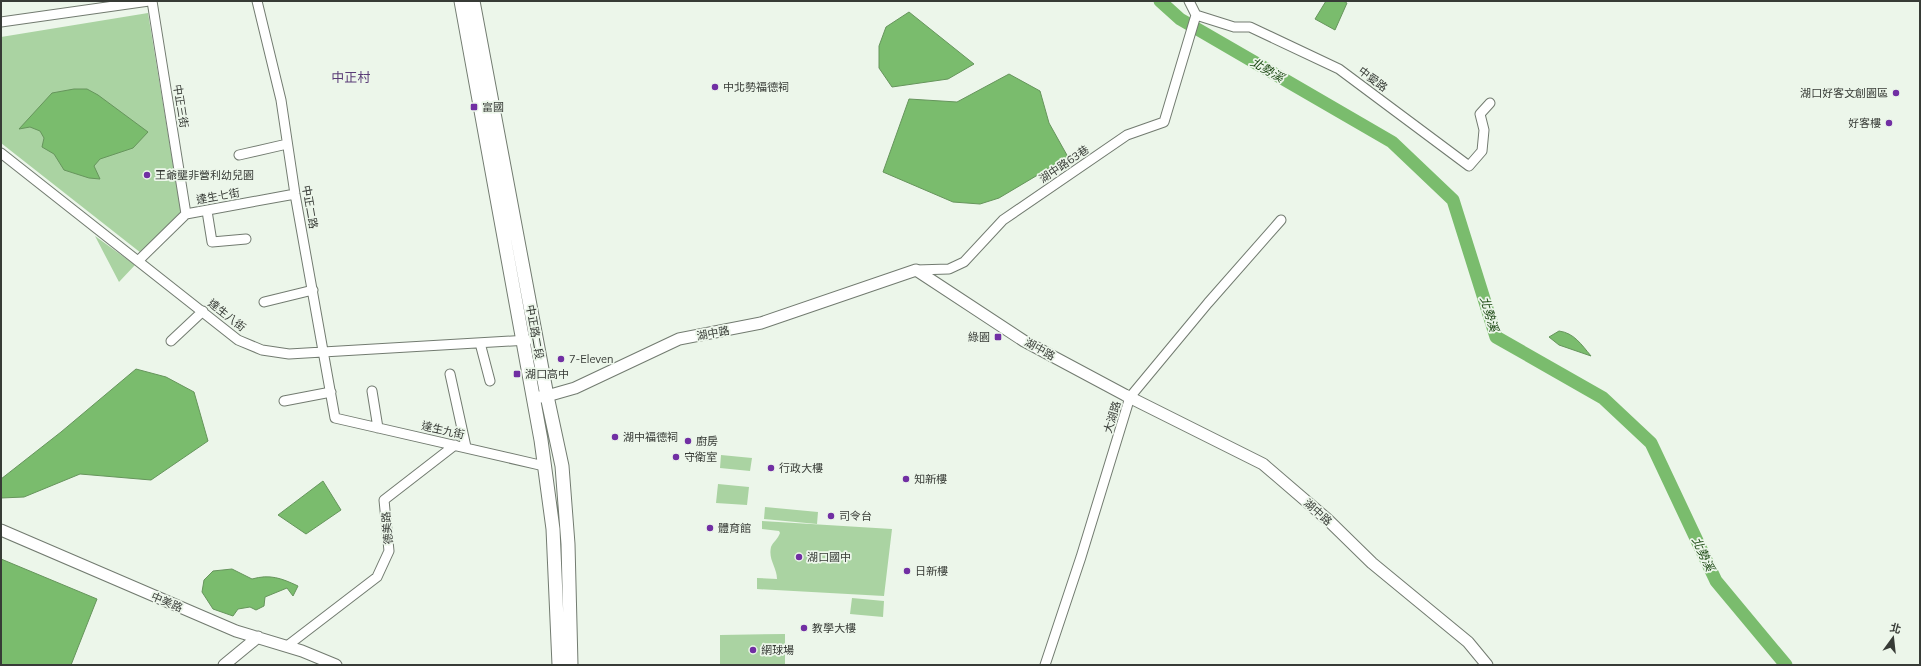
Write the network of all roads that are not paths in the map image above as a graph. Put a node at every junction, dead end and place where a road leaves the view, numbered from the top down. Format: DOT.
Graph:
graph roads {
  1 [pos="149,1"];
  2 [pos="152,1"];
  3 [pos="257,1"];
  4 [pos="461,1"];
  5 [pos="473,1"];
  6 [pos="1189,1"];
  7 [pos="1196,15"];
  8 [pos="1,22"];
  9 [pos="1490,103"];
  10 [pos="287,144"];
  11 [pos="1,153"];
  12 [pos="239,156"];
  13 [pos="295,194"];
  14 [pos="207,211"];
  15 [pos="186,214"];
  16 [pos="1281,220"];
  17 [pos="246,239"];
  18 [pos="139,260"];
  19 [pos="916,270"];
  20 [pos="313,290"];
  21 [pos="264,302"];
  22 [pos="203,311"];
  23 [pos="537,338"];
  24 [pos="170,341"];
  25 [pos="523,341"];
  26 [pos="480,343"];
  27 [pos="324,352"];
  28 [pos="450,374"];
  29 [pos="490,381"];
  30 [pos="372,391"];
  31 [pos="331,392"];
  32 [pos="547,396"];
  33 [pos="533,398"];
  34 [pos="1130,398"];
  35 [pos="284,401"];
  36 [pos="335,418"];
  37 [pos="378,428"];
  38 [pos="455,444"];
  39 [pos="466,447"];
  40 [pos="544,466"];
  41 [pos="1,530"];
  42 [pos="258,637"];
  43 [pos="287,646"];
  44 [pos="224,665"];
  45 [pos="336,665"];
  46 [pos="559,665"];
  47 [pos="571,665"];
  48 [pos="1045,665"];
  49 [pos="1487,665"];
  1 -- 8 [label="street"];
  2 -- 15 [label="street, 中正三街"];
  3 -- 10 [label="street, 中正二路"];
  4 -- 25 [label="main road, 中正路二段"];
  5 -- 23 [label="main road, 中正路二段"];
  6 -- 7 [label="street"];
  7 -- 9 [label="street, 中愛路"];
  7 -- 19 [label="street, 湖中路63巷"];
  10 -- 12 [label="street"];
  10 -- 13 [label="street, 中正二路"];
  11 -- 18 [label="street, 達生八街"];
  13 -- 14 [label="street, 達生七街"];
  13 -- 20 [label="street, 中正二路"];
  14 -- 15 [label="street, 達生七街"];
  14 -- 17 [label="street"];
  15 -- 18 [label="street, 達生七街"];
  16 -- 34 [label="street, 大湖路"];
  18 -- 22 [label="street, 達生八街"];
  19 -- 32 [label="street, 湖中路"];
  19 -- 34 [label="street, 湖中路"];
  20 -- 21 [label="street"];
  20 -- 27 [label="street, 中正二路"];
  22 -- 24 [label="street"];
  22 -- 27 [label="street, 達生八街"];
  23 -- 25 [label="street, 達生八街"];
  23 -- 32 [label="main road, 中正路二段"];
  25 -- 26 [label="street, 達生八街"];
  25 -- 33 [label="main road, 中正路二段"];
  26 -- 27 [label="street, 達生八街"];
  26 -- 29 [label="street"];
  27 -- 31 [label="street, 中正二路"];
  28 -- 39 [label="street"];
  30 -- 37 [label="street"];
  31 -- 35 [label="street"];
  31 -- 36 [label="street, 中正二路"];
  32 -- 33 [label="street, 湖中路"];
  32 -- 47 [label="main road, 中正路二段"];
  33 -- 40 [label="main road, 中正路二段"];
  34 -- 48 [label="street, 大湖路"];
  34 -- 49 [label="street, 湖中路"];
  36 -- 37 [label="street, 達生九街"];
  37 -- 38 [label="street, 達生九街"];
  38 -- 39 [label="street, 達生九街"];
  38 -- 43 [label="street, 德美路"];
  39 -- 40 [label="street, 達生九街"];
  40 -- 46 [label="main road, 中正路二段"];
  41 -- 42 [label="street, 中美路"];
  42 -- 43 [label="street, 中美路"];
  42 -- 44 [label="street"];
  43 -- 45 [label="street, 中美路"];
}
